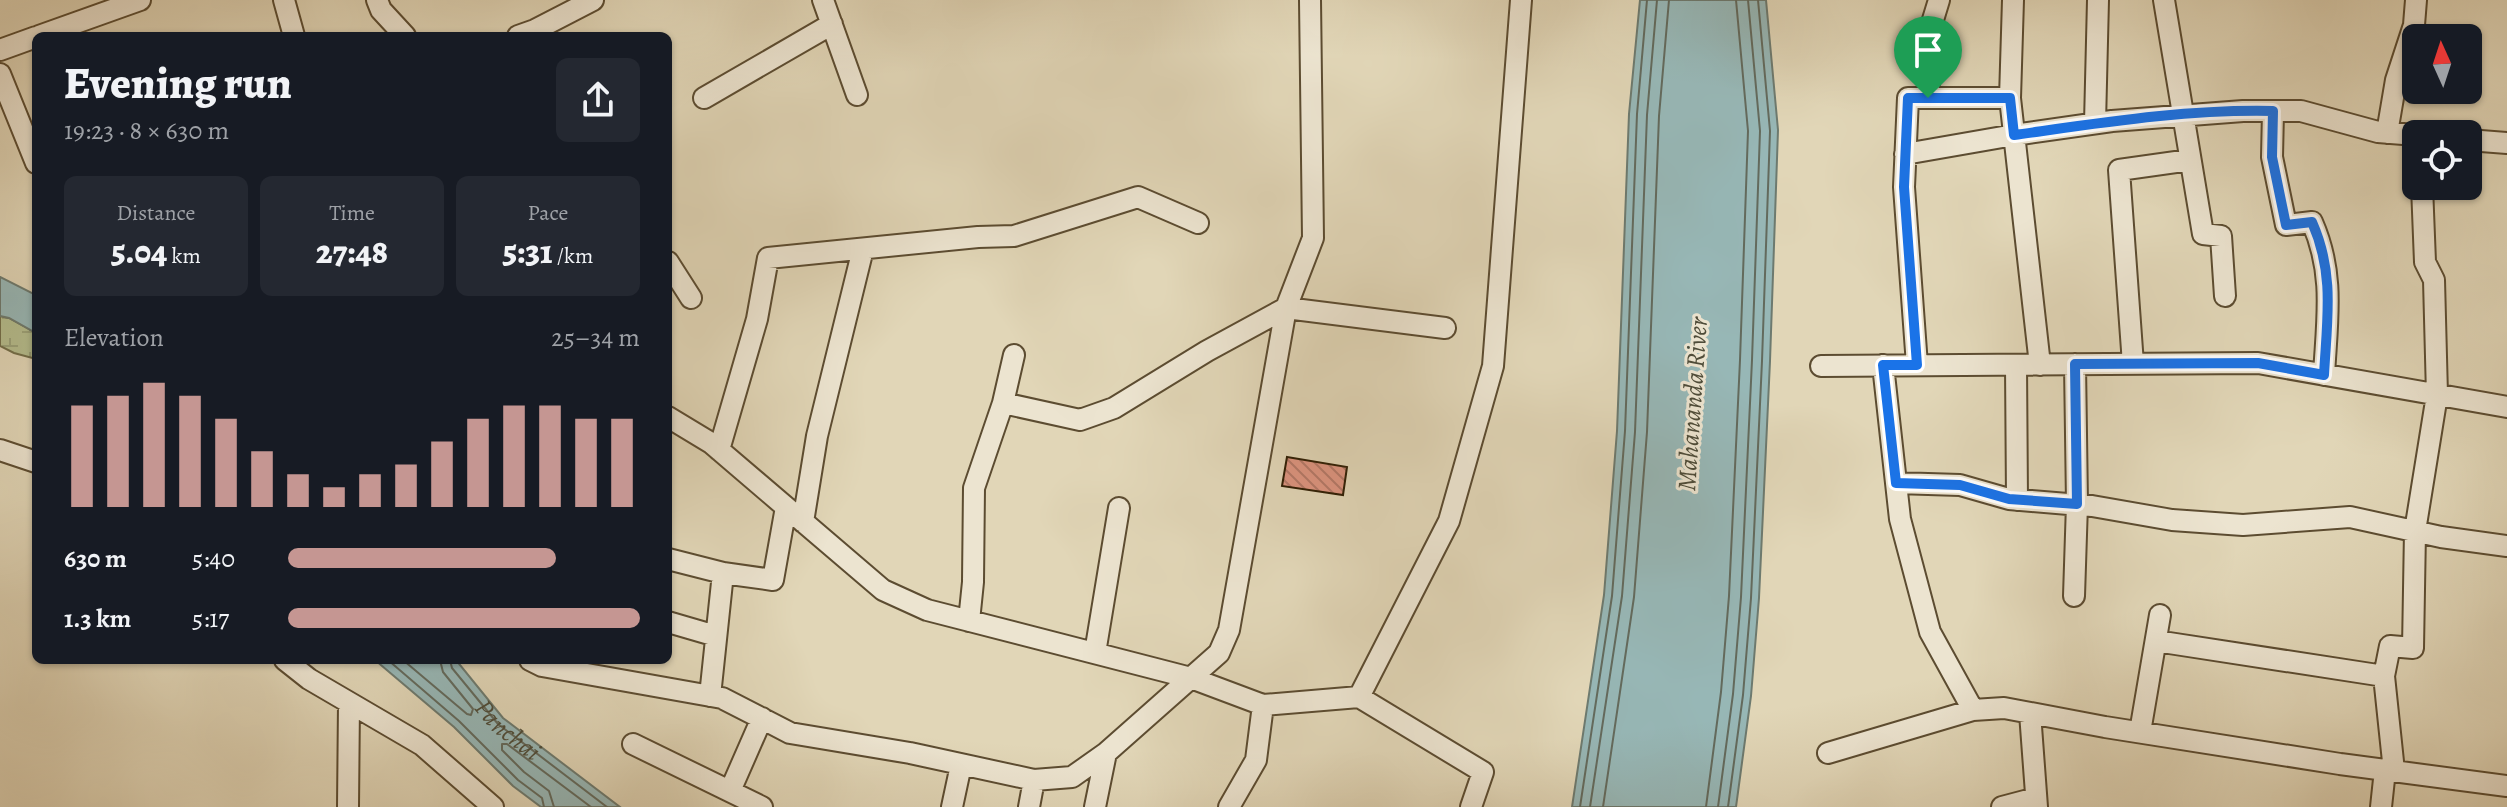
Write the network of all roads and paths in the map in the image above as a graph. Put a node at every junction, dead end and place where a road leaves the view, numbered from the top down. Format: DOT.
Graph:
graph roads {
  1 [pos="140,0"];
  2 [pos="284,0"];
  3 [pos="377,0"];
  4 [pos="593,0"];
  5 [pos="823,0"];
  6 [pos="1310,0"];
  7 [pos="1521,0"];
  8 [pos="1939,0"];
  9 [pos="2013,0"];
  10 [pos="2098,0"];
  11 [pos="2164,0"];
  12 [pos="2416,0"];
  13 [pos="832,24"];
  14 [pos="52,32"];
  15 [pos="293,32"];
  16 [pos="401,32"];
  17 [pos="529,32"];
  18 [pos="32,39"];
  19 [pos="0,50"];
  20 [pos="0,74"];
  21 [pos="857,95"];
  22 [pos="704,98"];
  23 [pos="1928,98"];
  24 [pos="2010,98"];
  25 [pos="2273,111"];
  26 [pos="2182,115"];
  27 [pos="2095,123"];
  28 [pos="2387,133"];
  29 [pos="2402,134"];
  30 [pos="2014,135"];
  31 [pos="2482,141"];
  32 [pos="2507,143"];
  33 [pos="32,153"];
  34 [pos="1905,154"];
  35 [pos="2190,160"];
  36 [pos="2423,200"];
  37 [pos="1198,223"];
  38 [pos="863,249"];
  39 [pos="672,268"];
  40 [pos="2225,296"];
  41 [pos="691,298"];
  42 [pos="1286,308"];
  43 [pos="1445,328"];
  44 [pos="1014,355"];
  45 [pos="2075,364"];
  46 [pos="2133,364"];
  47 [pos="1883,365"];
  48 [pos="1917,365"];
  49 [pos="2016,365"];
  50 [pos="2040,365"];
  51 [pos="1821,366"];
  52 [pos="2324,375"];
  53 [pos="2437,395"];
  54 [pos="1003,403"];
  55 [pos="2507,407"];
  56 [pos="672,420"];
  57 [pos="0,450"];
  58 [pos="719,450"];
  59 [pos="32,461"];
  60 [pos="1896,483"];
  61 [pos="2017,500"];
  62 [pos="2077,504"];
  63 [pos="786,507"];
  64 [pos="1119,508"];
  65 [pos="803,522"];
  66 [pos="2415,531"];
  67 [pos="2507,546"];
  68 [pos="672,560"];
  69 [pos="723,573"];
  70 [pos="2074,596"];
  71 [pos="2160,615"];
  72 [pos="969,621"];
  73 [pos="672,623"];
  74 [pos="716,636"];
  75 [pos="2156,641"];
  76 [pos="1095,653"];
  77 [pos="290,664"];
  78 [pos="538,664"];
  79 [pos="564,665"];
  80 [pos="2384,676"];
  81 [pos="1191,678"];
  82 [pos="710,696"];
  83 [pos="1359,697"];
  84 [pos="349,703"];
  85 [pos="1263,705"];
  86 [pos="1973,710"];
  87 [pos="2030,713"];
  88 [pos="762,718"];
  89 [pos="2140,732"];
  90 [pos="633,744"];
  91 [pos="1106,753"];
  92 [pos="1828,753"];
  93 [pos="961,765"];
  94 [pos="2390,770"];
  95 [pos="1034,780"];
  96 [pos="2507,786"];
  97 [pos="730,791"];
  98 [pos="2036,802"];
  99 [pos="348,807"];
  100 [pos="493,807"];
  101 [pos="762,807"];
  102 [pos="952,807"];
  103 [pos="1029,807"];
  104 [pos="1095,807"];
  105 [pos="1229,807"];
  106 [pos="1471,807"];
  107 [pos="2002,807"];
  108 [pos="2381,807"];
  1 -- 14 [label="street"];
  2 -- 15 [label="street"];
  3 -- 16 [label="street"];
  4 -- 17 [label="street"];
  5 -- 13 [label="street"];
  6 -- 42 [label="street"];
  7 -- 83 [label="street"];
  8 -- 23 [label="street"];
  9 -- 24 [label="street"];
  10 -- 27 [label="street"];
  11 -- 26 [label="street"];
  12 -- 28 [label="street"];
  13 -- 21 [label="street"];
  13 -- 22 [label="street"];
  18 -- 19 [label="street"];
  20 -- 33 [label="street"];
  23 -- 24 [label="street"];
  23 -- 34 [label="street"];
  24 -- 30 [label="street"];
  25 -- 26 [label="street"];
  25 -- 28 [label="street"];
  25 -- 52 [label="street"];
  26 -- 27 [label="street"];
  26 -- 35 [label="street"];
  27 -- 30 [label="street"];
  28 -- 29 [label="street"];
  30 -- 34 [label="street"];
  30 -- 50 [label="street"];
  31 -- 32 [label="street"];
  34 -- 48 [label="street"];
  35 -- 40 [label="street"];
  35 -- 46 [label="street"];
  36 -- 53 [label="street"];
  37 -- 38 [label="street"];
  38 -- 58 [label="street"];
  38 -- 65 [label="street"];
  39 -- 41 [label="street"];
  42 -- 43 [label="street"];
  42 -- 54 [label="street"];
  42 -- 81 [label="street"];
  44 -- 54 [label="street"];
  45 -- 46 [label="street"];
  45 -- 50 [label="street"];
  45 -- 62 [label="street"];
  46 -- 52 [label="street"];
  47 -- 48 [label="street"];
  47 -- 51 [label="street"];
  47 -- 60 [label="street"];
  48 -- 49 [label="street"];
  49 -- 50 [label="street"];
  49 -- 61 [label="street"];
  52 -- 53 [label="street"];
  53 -- 55 [label="street"];
  53 -- 66 [label="street"];
  54 -- 72 [label="street"];
  56 -- 58 [label="street"];
  57 -- 59 [label="street"];
  58 -- 63 [label="street"];
  60 -- 61 [label="street"];
  60 -- 86 [label="street"];
  61 -- 62 [label="street"];
  62 -- 66 [label="street"];
  62 -- 70 [label="street"];
  63 -- 65 [label="street"];
  63 -- 69 [label="street"];
  64 -- 76 [label="street"];
  65 -- 72 [label="street"];
  66 -- 67 [label="street"];
  66 -- 80 [label="street"];
  68 -- 69 [label="street"];
  69 -- 74 [label="street"];
  71 -- 75 [label="street"];
  72 -- 76 [label="street"];
  73 -- 74 [label="street"];
  74 -- 82 [label="street"];
  75 -- 80 [label="street"];
  75 -- 89 [label="street"];
  76 -- 81 [label="street"];
  77 -- 84 [label="street"];
  78 -- 79 [label="street"];
  79 -- 82 [label="street"];
  80 -- 94 [label="street"];
  81 -- 85 [label="street"];
  81 -- 91 [label="street"];
  82 -- 88 [label="street"];
  83 -- 85 [label="street"];
  83 -- 106 [label="street"];
  84 -- 99 [label="street"];
  84 -- 100 [label="street"];
  85 -- 105 [label="street"];
  86 -- 87 [label="street"];
  86 -- 92 [label="street"];
  87 -- 89 [label="street"];
  87 -- 98 [label="street"];
  88 -- 93 [label="street"];
  88 -- 97 [label="street"];
  89 -- 94 [label="street"];
  90 -- 97 [label="street"];
  91 -- 95 [label="street"];
  91 -- 104 [label="street"];
  93 -- 95 [label="street"];
  93 -- 102 [label="street"];
  94 -- 96 [label="street"];
  94 -- 108 [label="street"];
  95 -- 103 [label="street"];
  97 -- 101 [label="street"];
  98 -- 107 [label="street"];
}
